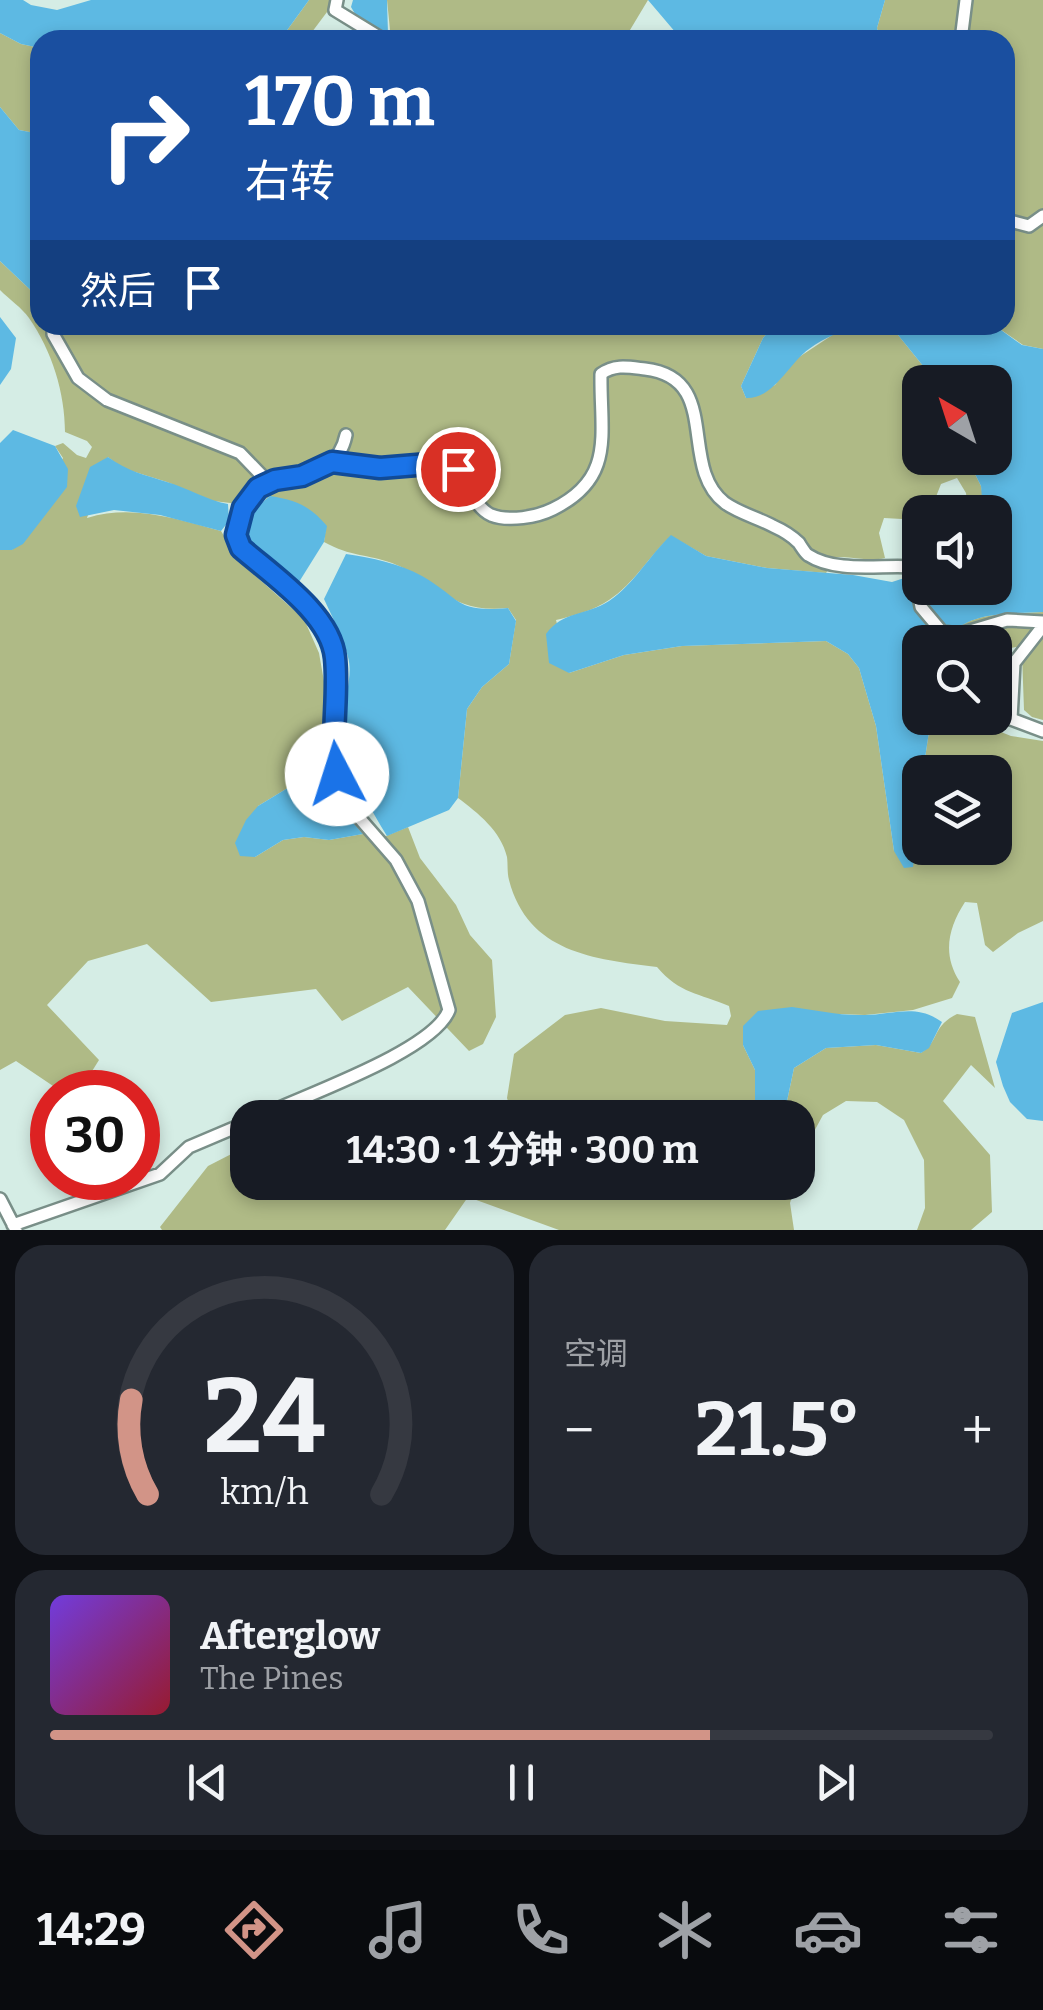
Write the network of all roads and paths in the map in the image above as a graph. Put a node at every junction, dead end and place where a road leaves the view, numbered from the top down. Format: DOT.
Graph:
graph roads {
  1 [pos="337,0"];
  2 [pos="966,0"];
  3 [pos="368,30"];
  4 [pos="962,30"];
  5 [pos="1043,216"];
  6 [pos="1015,222"];
  7 [pos="54,335"];
  8 [pos="346,435"];
  9 [pos="332,462"];
  10 [pos="269,482"];
  11 [pos="1043,624"];
  12 [pos="1043,731"];
  13 [pos="297,1100"];
  14 [pos="230,1130"];
  15 [pos="0,1199"];
  16 [pos="14,1227"];
  1 -- 3 [label="street"];
  2 -- 4 [label="street"];
  5 -- 6 [label="street"];
  7 -- 10 [label="street"];
  8 -- 9 [label="street"];
  9 -- 10 [label="street"];
  9 -- 11 [label="street"];
  10 -- 13 [label="street"];
  11 -- 12 [label="street"];
  14 -- 16 [label="street"];
  15 -- 16 [label="street"];
}
